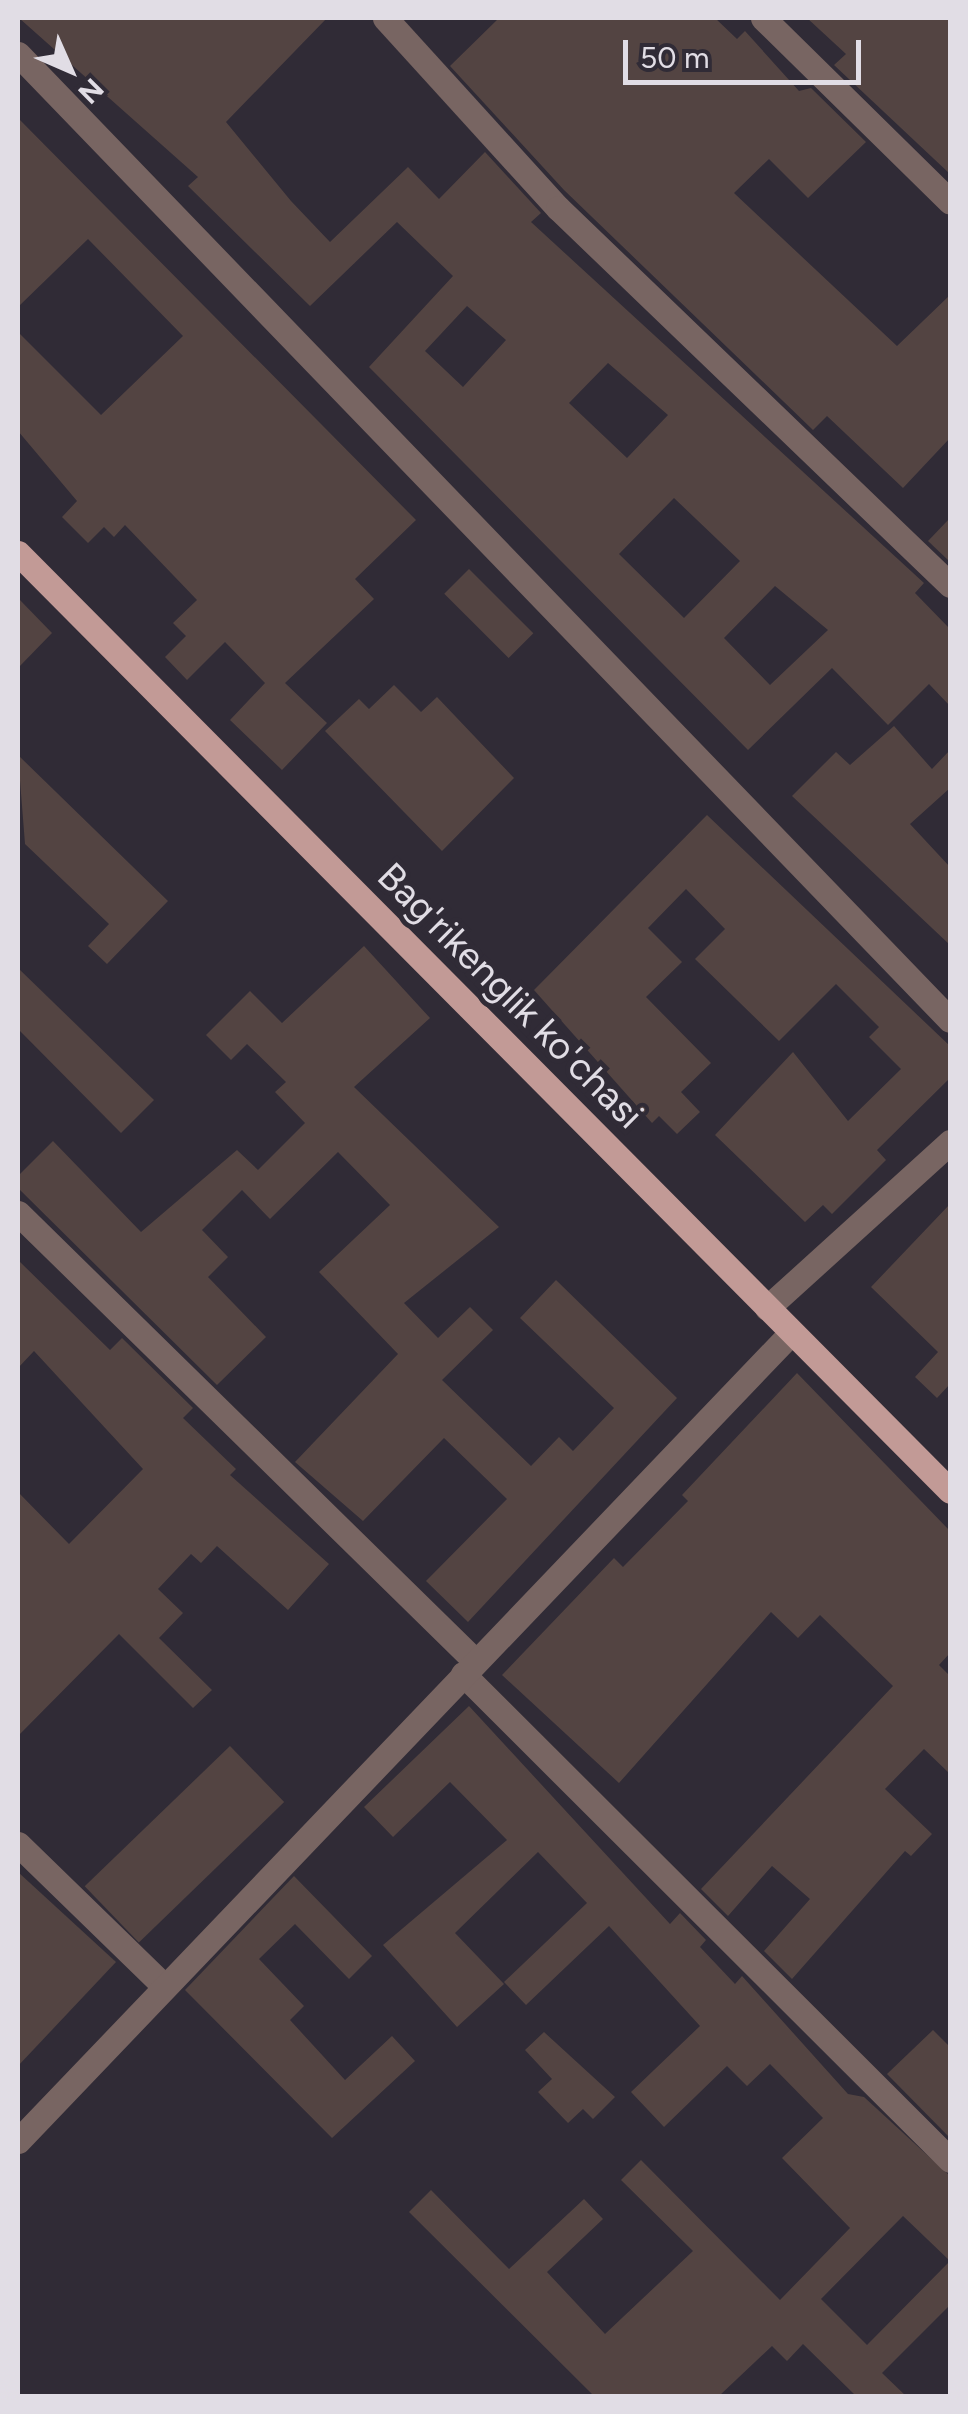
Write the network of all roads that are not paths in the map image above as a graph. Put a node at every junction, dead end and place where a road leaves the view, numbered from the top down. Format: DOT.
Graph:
graph roads {
  1 [pos="384,18"];
  2 [pos="762,18"];
  3 [pos="18,54"];
  4 [pos="950,202"];
  5 [pos="18,554"];
  6 [pos="950,586"];
  7 [pos="950,1020"];
  8 [pos="950,1142"];
  9 [pos="18,1212"];
  10 [pos="767,1308"];
  11 [pos="790,1334"];
  12 [pos="950,1492"];
  13 [pos="469,1667"];
  14 [pos="18,1844"];
  15 [pos="161,1983"];
  16 [pos="18,2141"];
  17 [pos="950,2160"];
  1 -- 6 [label="lane"];
  2 -- 4 [label="lane"];
  3 -- 7 [label="lane"];
  5 -- 10 [label="main road, Bag'rikenglik ko'chasi"];
  8 -- 10 [label="lane"];
  9 -- 13 [label="lane"];
  10 -- 11 [label="main road, Bag'rikenglik ko'chasi"];
  11 -- 12 [label="main road, Bag'rikenglik ko'chasi"];
  11 -- 13 [label="lane"];
  13 -- 15 [label="lane"];
  13 -- 17 [label="lane"];
  14 -- 15 [label="lane"];
  15 -- 16 [label="lane"];
}
